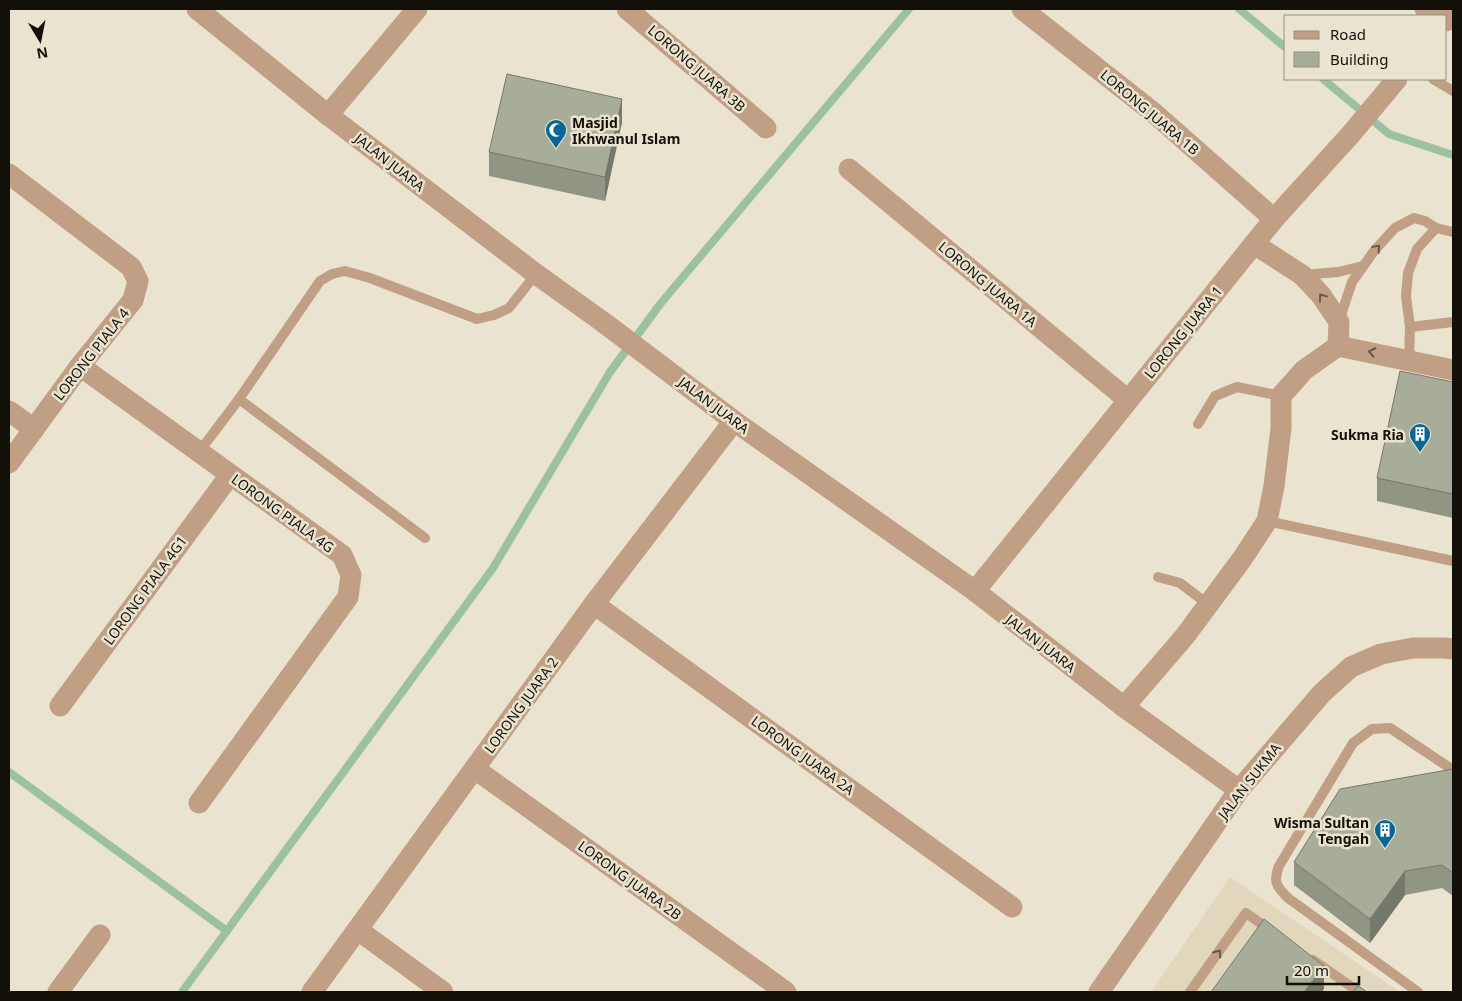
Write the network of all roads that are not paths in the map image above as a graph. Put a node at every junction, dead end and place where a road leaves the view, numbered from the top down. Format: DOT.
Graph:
graph roads {
  1 [pos="197,9"];
  2 [pos="417,9"];
  3 [pos="627,9"];
  4 [pos="1022,9"];
  5 [pos="1397,80"];
  6 [pos="1435,80"];
  7 [pos="1453,91"];
  8 [pos="328,115"];
  9 [pos="766,128"];
  10 [pos="849,169"];
  11 [pos="9,174"];
  12 [pos="1274,219"];
  13 [pos="1436,228"];
  14 [pos="1453,232"];
  15 [pos="1254,244"];
  16 [pos="1363,266"];
  17 [pos="536,274"];
  18 [pos="1302,275"];
  19 [pos="1339,322"];
  20 [pos="1453,322"];
  21 [pos="1410,327"];
  22 [pos="1338,346"];
  23 [pos="1409,360"];
  24 [pos="80,366"];
  25 [pos="1453,370"];
  26 [pos="1281,396"];
  27 [pos="239,399"];
  28 [pos="1128,400"];
  29 [pos="9,411"];
  30 [pos="734,421"];
  31 [pos="1198,424"];
  32 [pos="34,430"];
  33 [pos="199,452"];
  34 [pos="9,463"];
  35 [pos="230,475"];
  36 [pos="1267,521"];
  37 [pos="425,538"];
  38 [pos="1453,562"];
  39 [pos="1158,577"];
  40 [pos="975,591"];
  41 [pos="594,604"];
  42 [pos="1209,604"];
  43 [pos="1453,649"];
  44 [pos="60,706"];
  45 [pos="1124,707"];
  46 [pos="475,769"];
  47 [pos="1453,770"];
  48 [pos="1239,790"];
  49 [pos="199,803"];
  50 [pos="1012,907"];
  51 [pos="358,930"];
  52 [pos="100,935"];
  53 [pos="1278,935"];
  54 [pos="1302,952"];
  55 [pos="1346,989"];
  56 [pos="58,992"];
  57 [pos="312,992"];
  58 [pos="443,992"];
  59 [pos="786,992"];
  60 [pos="1099,992"];
  61 [pos="1190,992"];
  62 [pos="1359,992"];
  63 [pos="1418,992"];
  1 -- 8 [label="street, JALAN JUARA"];
  2 -- 8 [label="street"];
  3 -- 9 [label="street, LORONG JUARA 3B"];
  4 -- 12 [label="street, LORONG JUARA 1B"];
  5 -- 12 [label="street, LORONG JUARA 1"];
  6 -- 7 [label="lane"];
  8 -- 17 [label="street, JALAN JUARA"];
  10 -- 28 [label="street, LORONG JUARA 1A"];
  11 -- 24 [label="street, LORONG PIALA 4"];
  12 -- 15 [label="street, LORONG JUARA 1"];
  13 -- 14 [label="lane"];
  16 -- 13 [label="lane, one-way"];
  13 -- 21 [label="lane"];
  15 -- 18 [label="street"];
  15 -- 28 [label="street, LORONG JUARA 1"];
  16 -- 18 [label="lane"];
  16 -- 19 [label="lane"];
  17 -- 27 [label="lane"];
  17 -- 30 [label="street, JALAN JUARA"];
  19 -- 18 [label="street, one-way"];
  19 -- 22 [label="street"];
  20 -- 21 [label="lane"];
  21 -- 23 [label="lane"];
  23 -- 22 [label="street, one-way"];
  22 -- 26 [label="street"];
  23 -- 25 [label="street"];
  24 -- 32 [label="street, LORONG PIALA 4"];
  24 -- 33 [label="street, LORONG PIALA 4G"];
  26 -- 31 [label="lane"];
  26 -- 36 [label="street"];
  27 -- 33 [label="lane"];
  27 -- 37 [label="lane"];
  28 -- 40 [label="street, LORONG JUARA 1"];
  29 -- 32 [label="street"];
  30 -- 40 [label="street, JALAN JUARA"];
  30 -- 41 [label="street, LORONG JUARA 2"];
  32 -- 34 [label="street, LORONG PIALA 4"];
  33 -- 35 [label="street, LORONG PIALA 4G"];
  35 -- 44 [label="street, LORONG PIALA 4G1"];
  35 -- 49 [label="street, LORONG PIALA 4G"];
  36 -- 38 [label="lane"];
  36 -- 42 [label="street"];
  39 -- 42 [label="lane"];
  40 -- 45 [label="street, JALAN JUARA"];
  41 -- 46 [label="street, LORONG JUARA 2"];
  41 -- 50 [label="street, LORONG JUARA 2A"];
  42 -- 45 [label="street"];
  43 -- 48 [label="street, JALAN SUKMA"];
  45 -- 48 [label="street, JALAN JUARA"];
  46 -- 51 [label="street, LORONG JUARA 2"];
  46 -- 59 [label="street, LORONG JUARA 2B"];
  47 -- 63 [label="lane"];
  48 -- 60 [label="street, JALAN SUKMA"];
  51 -- 57 [label="street, LORONG JUARA 2"];
  51 -- 58 [label="street"];
  52 -- 56 [label="street"];
  61 -- 53 [label="lane, one-way"];
  54 -- 55 [label="lane"];
  55 -- 62 [label="lane"];
}
